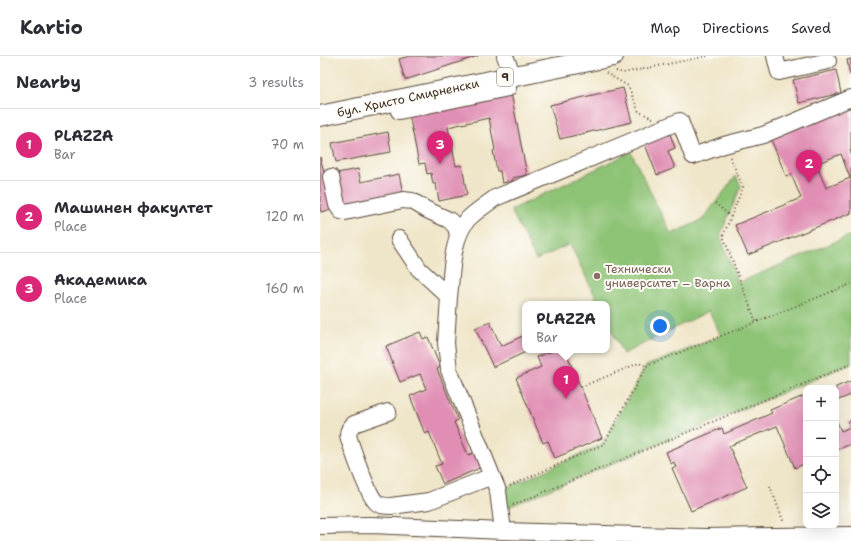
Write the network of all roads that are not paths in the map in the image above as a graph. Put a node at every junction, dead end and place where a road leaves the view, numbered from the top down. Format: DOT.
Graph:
graph roads {
  1 [pos="505,56"];
  2 [pos="613,56"];
  3 [pos="775,56"];
  4 [pos="580,60"];
  5 [pos="828,61"];
  6 [pos="510,82"];
  7 [pos="851,98"];
  8 [pos="320,116"];
  9 [pos="331,177"];
  10 [pos="458,236"];
  11 [pos="399,239"];
  12 [pos="449,297"];
  13 [pos="388,412"];
  14 [pos="492,476"];
  15 [pos="320,526"];
  16 [pos="503,531"];
  17 [pos="851,534"];
  18 [pos="704,539"];
  1 -- 6 [label="street"];
  2 -- 4 [label="main road, бул. Христо Смирненски / 9"];
  3 -- 5 [label="street"];
  4 -- 6 [label="main road, бул. Христо Смирненски / 9"];
  6 -- 8 [label="main road, бул. Христо Смирненски / 9"];
  7 -- 10 [label="street"];
  9 -- 10 [label="street"];
  10 -- 12 [label="street"];
  11 -- 12 [label="street"];
  12 -- 14 [label="street"];
  13 -- 14 [label="street"];
  14 -- 16 [label="street"];
  15 -- 16 [label="street"];
  16 -- 18 [label="street"];
  17 -- 18 [label="street"];
}
